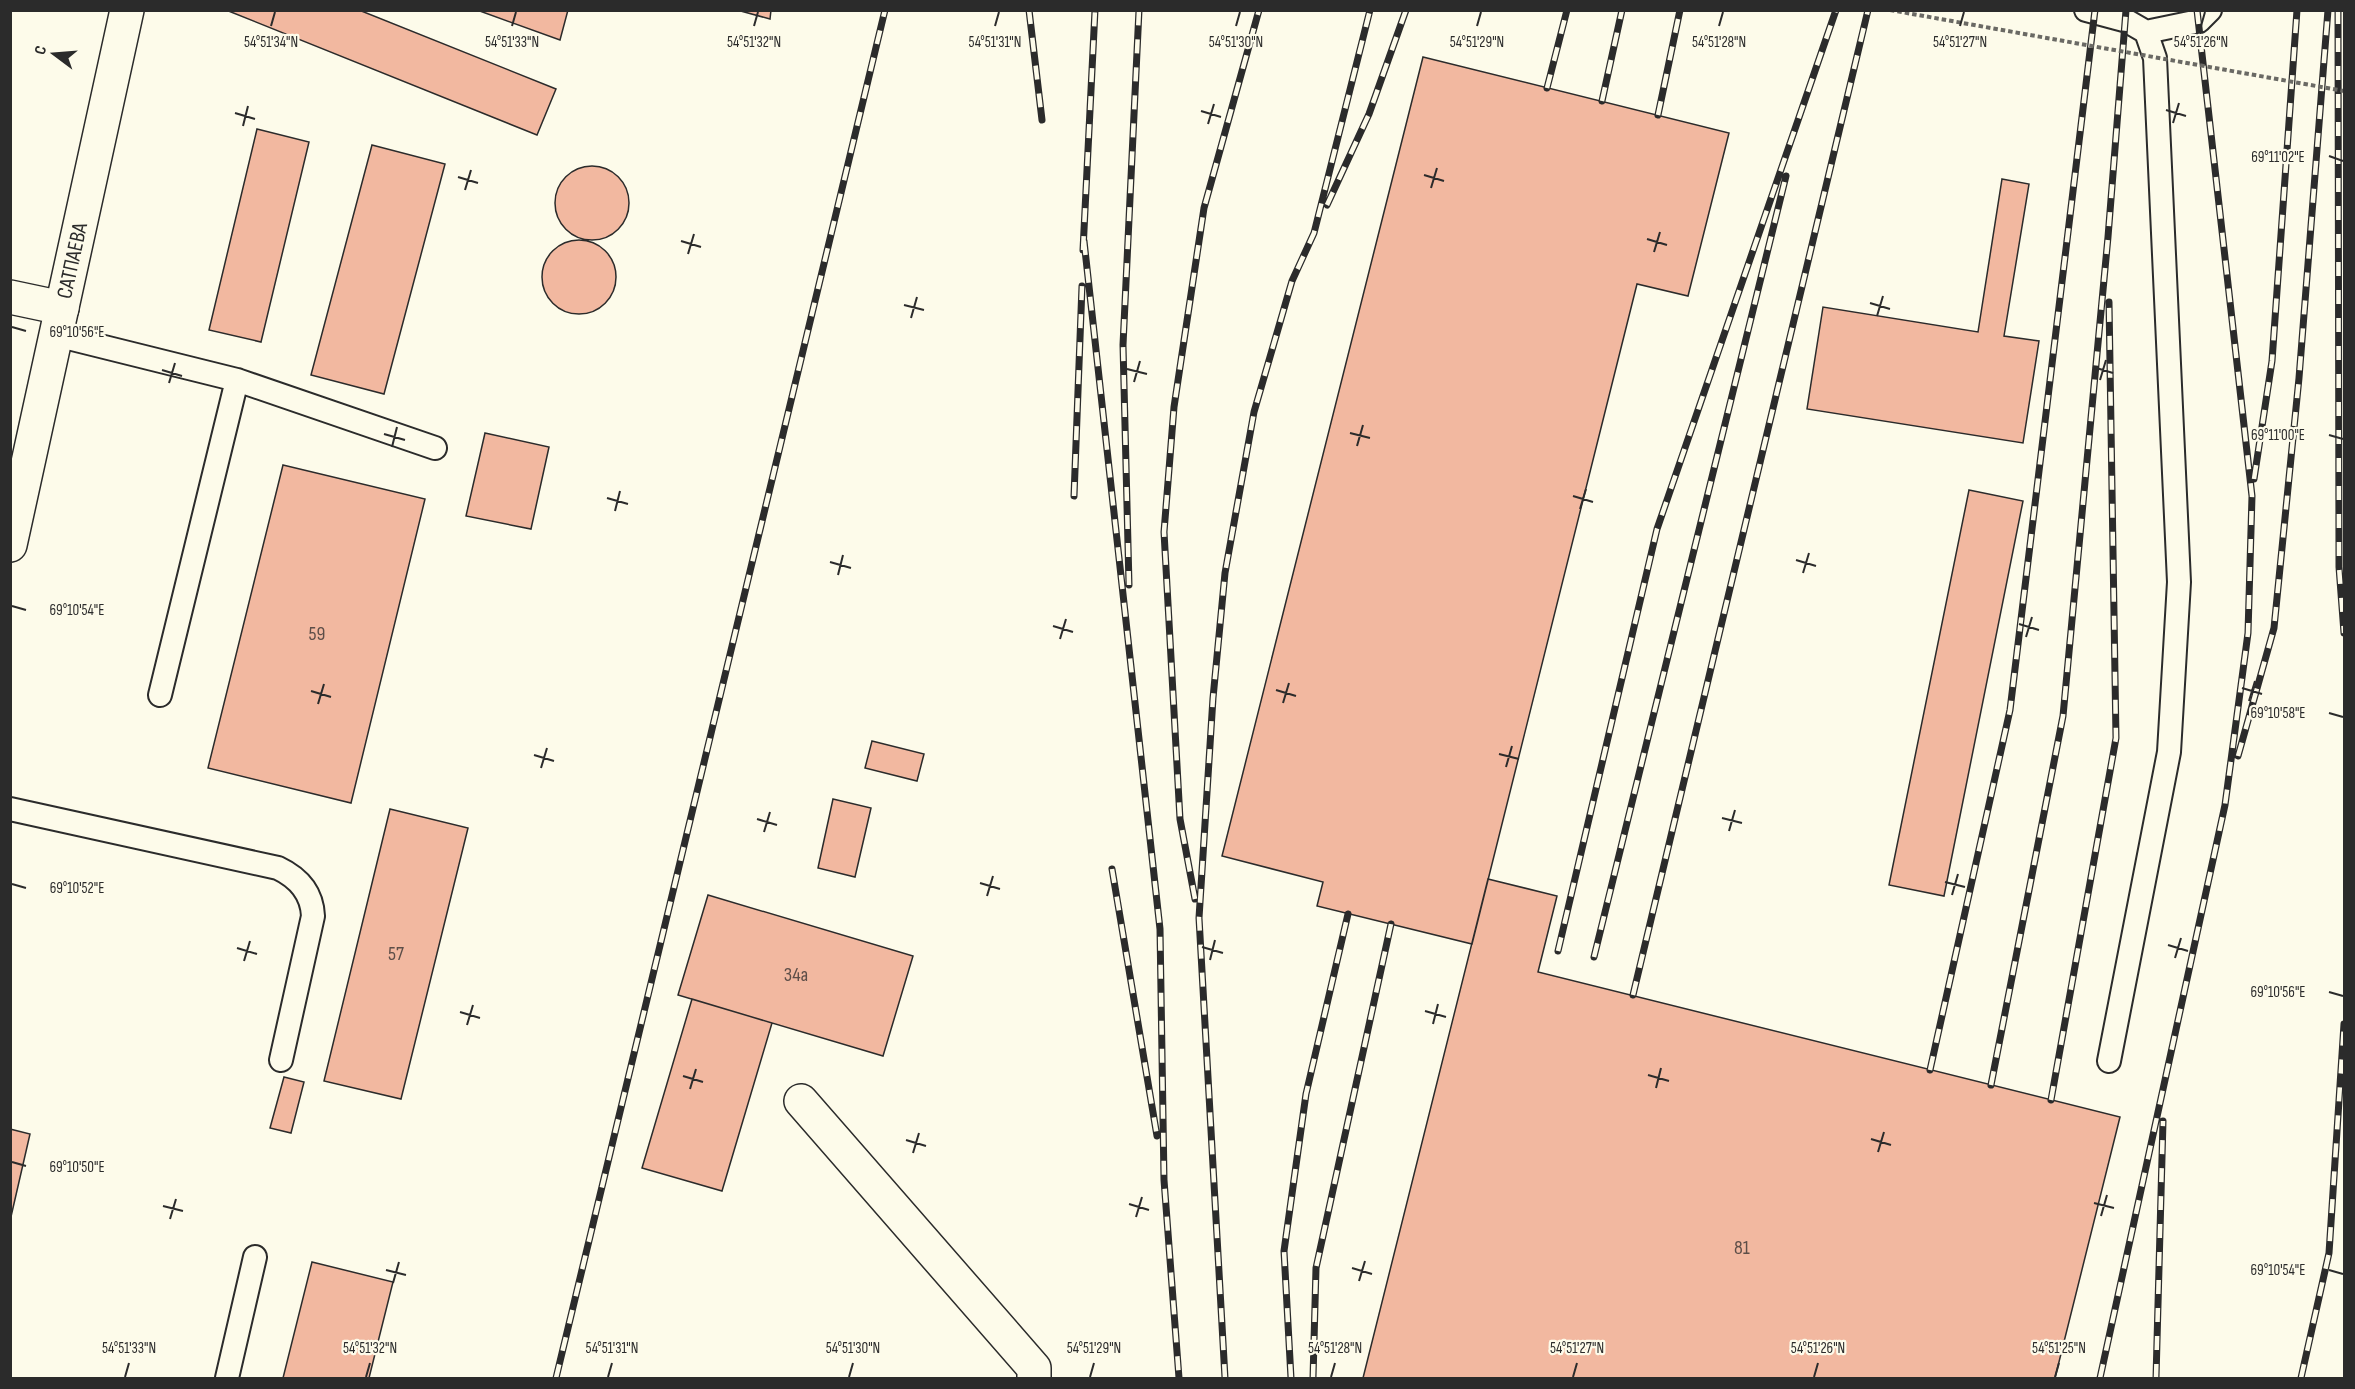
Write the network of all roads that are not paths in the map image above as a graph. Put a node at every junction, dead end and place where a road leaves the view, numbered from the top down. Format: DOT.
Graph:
graph roads {
  1 [pos="127,10"];
  2 [pos="2086,10"];
  3 [pos="2210,10"];
  4 [pos="2146,32"];
  5 [pos="10,297"];
  6 [pos="59,322"];
  7 [pos="237,380"];
  8 [pos="435,448"];
  9 [pos="10,545"];
  10 [pos="159,695"];
  11 [pos="10,809"];
  12 [pos="281,1060"];
  13 [pos="2109,1061"];
  14 [pos="801,1101"];
  15 [pos="255,1257"];
  16 [pos="227,1378"];
  17 [pos="1034,1378"];
  1 -- 6 [label="street, САТПАЕВА"];
  2 -- 4 [label="lane"];
  3 -- 4 [label="lane"];
  4 -- 13 [label="lane"];
  5 -- 6 [label="street"];
  6 -- 7 [label="lane"];
  6 -- 9 [label="street, САТПАЕВА"];
  7 -- 8 [label="lane"];
  7 -- 10 [label="lane"];
  11 -- 12 [label="lane"];
  14 -- 17 [label="street"];
  15 -- 16 [label="lane"];
}
